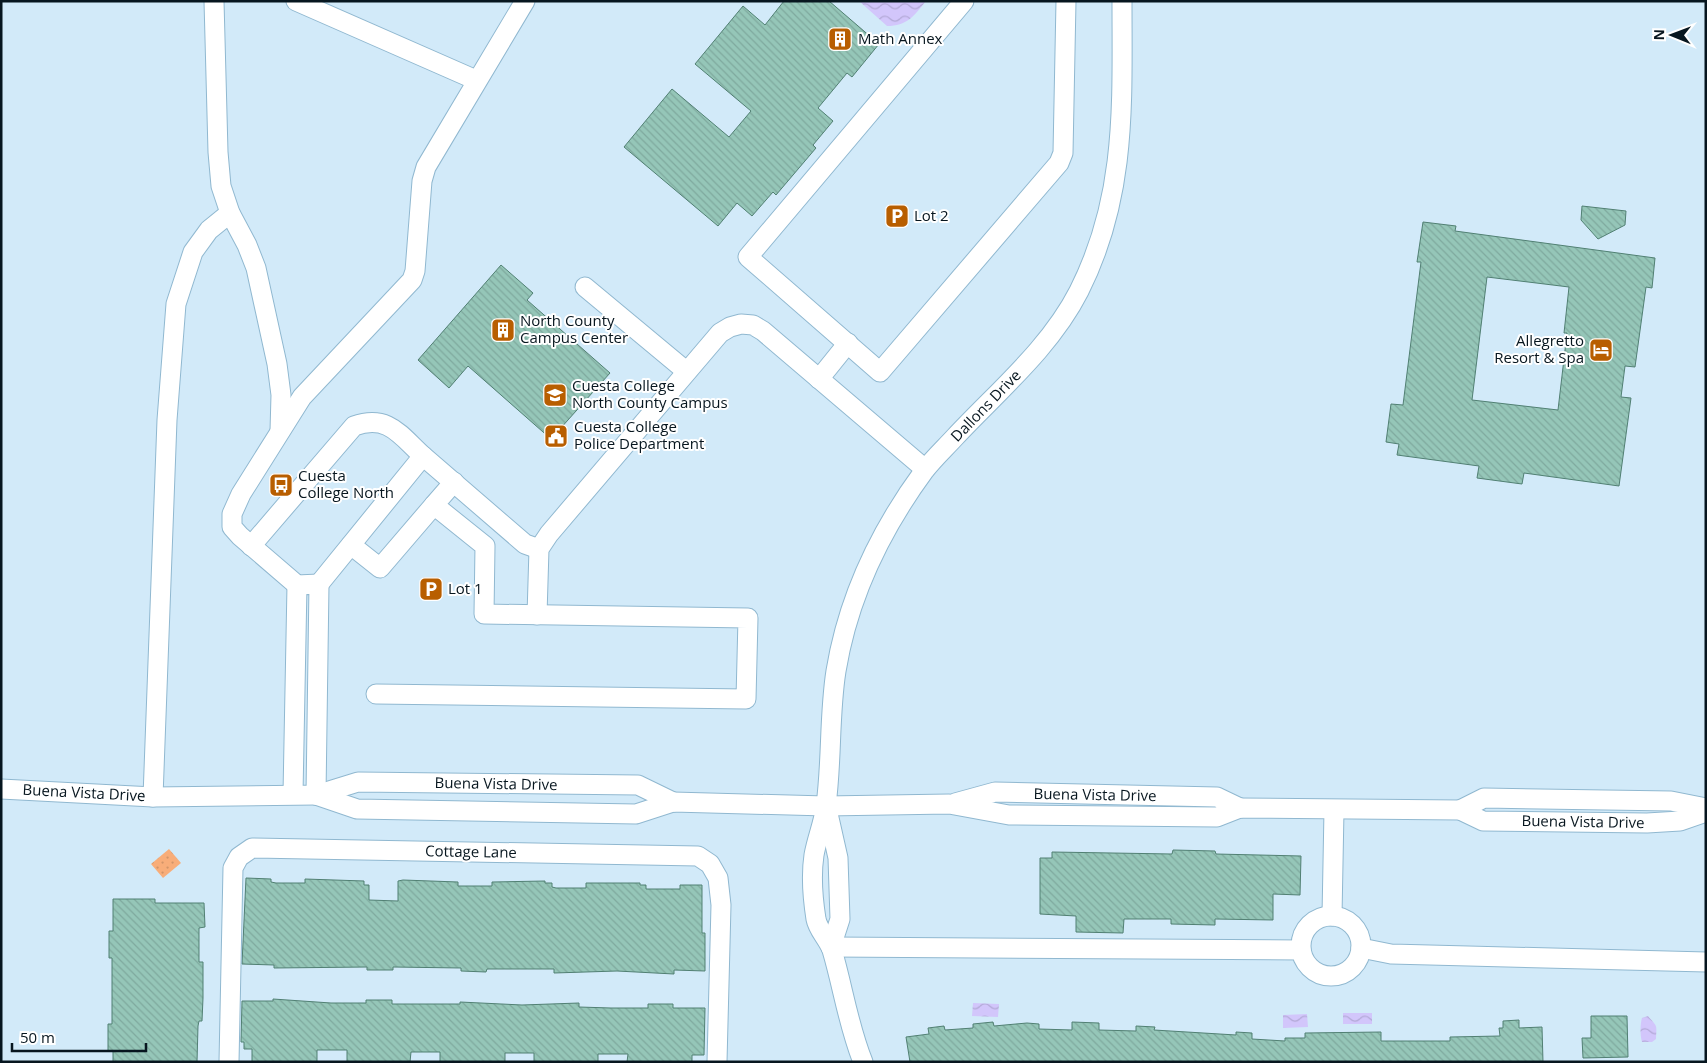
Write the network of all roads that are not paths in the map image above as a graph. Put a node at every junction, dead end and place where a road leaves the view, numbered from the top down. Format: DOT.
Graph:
graph roads {
  1 [pos="214,1"];
  2 [pos="296,1"];
  3 [pos="525,1"];
  4 [pos="964,1"];
  5 [pos="1066,1"];
  6 [pos="1122,1"];
  7 [pos="476,80"];
  8 [pos="230,213"];
  9 [pos="585,287"];
  10 [pos="848,343"];
  11 [pos="686,371"];
  12 [pos="819,380"];
  13 [pos="280,431"];
  14 [pos="423,456"];
  15 [pos="925,469"];
  16 [pos="454,482"];
  17 [pos="434,505"];
  18 [pos="350,545"];
  19 [pos="252,546"];
  20 [pos="539,549"];
  21 [pos="318,584"];
  22 [pos="297,585"];
  23 [pos="537,615"];
  24 [pos="376,694"];
  25 [pos="1,789"];
  26 [pos="293,794"];
  27 [pos="316,795"];
  28 [pos="153,797"];
  29 [pos="673,802"];
  30 [pos="826,806"];
  31 [pos="1334,810"];
  32 [pos="1706,810"];
  33 [pos="1332,916"];
  34 [pos="831,947"];
  35 [pos="1361,948"];
  36 [pos="1301,950"];
  37 [pos="1706,962"];
  38 [pos="229,1062"];
  39 [pos="717,1062"];
  40 [pos="863,1062"];
  1 -- 8 [label="street"];
  2 -- 7 [label="street"];
  3 -- 7 [label="street"];
  4 -- 10 [label="street"];
  5 -- 10 [label="street"];
  6 -- 15 [label="street, Dallons Drive"];
  7 -- 13 [label="street"];
  8 -- 13 [label="street"];
  8 -- 28 [label="street"];
  9 -- 11 [label="street"];
  10 -- 12 [label="street"];
  11 -- 12 [label="street"];
  11 -- 20 [label="street"];
  12 -- 15 [label="street"];
  13 -- 19 [label="street"];
  14 -- 16 [label="street"];
  14 -- 18 [label="street"];
  14 -- 19 [label="street"];
  15 -- 30 [label="street, Dallons Drive"];
  16 -- 17 [label="street"];
  16 -- 20 [label="street"];
  17 -- 18 [label="street"];
  17 -- 23 [label="street"];
  18 -- 21 [label="street"];
  19 -- 22 [label="street"];
  20 -- 23 [label="street"];
  21 -- 22 [label="street"];
  21 -- 27 [label="street"];
  22 -- 26 [label="street"];
  23 -- 24 [label="street"];
  25 -- 28 [label="street, Buena Vista Drive"];
  26 -- 27 [label="street, Buena Vista Drive"];
  26 -- 28 [label="street, Buena Vista Drive"];
  27 -- 29 [label="street, Buena Vista Drive"];
  27 -- 29 [label="street, Buena Vista Drive"];
  29 -- 30 [label="street, Buena Vista Drive"];
  30 -- 31 [label="street, Buena Vista Drive"];
  30 -- 34 [label="street, Dallons Drive"];
  31 -- 32 [label="street, Buena Vista Drive"];
  31 -- 33 [label="street"];
  33 -- 35 [label="street"];
  33 -- 36 [label="street"];
  34 -- 36 [label="street"];
  34 -- 40 [label="street, Dallons Drive"];
  35 -- 36 [label="street"];
  35 -- 37 [label="street"];
  38 -- 39 [label="street, Cottage Lane"];
}
